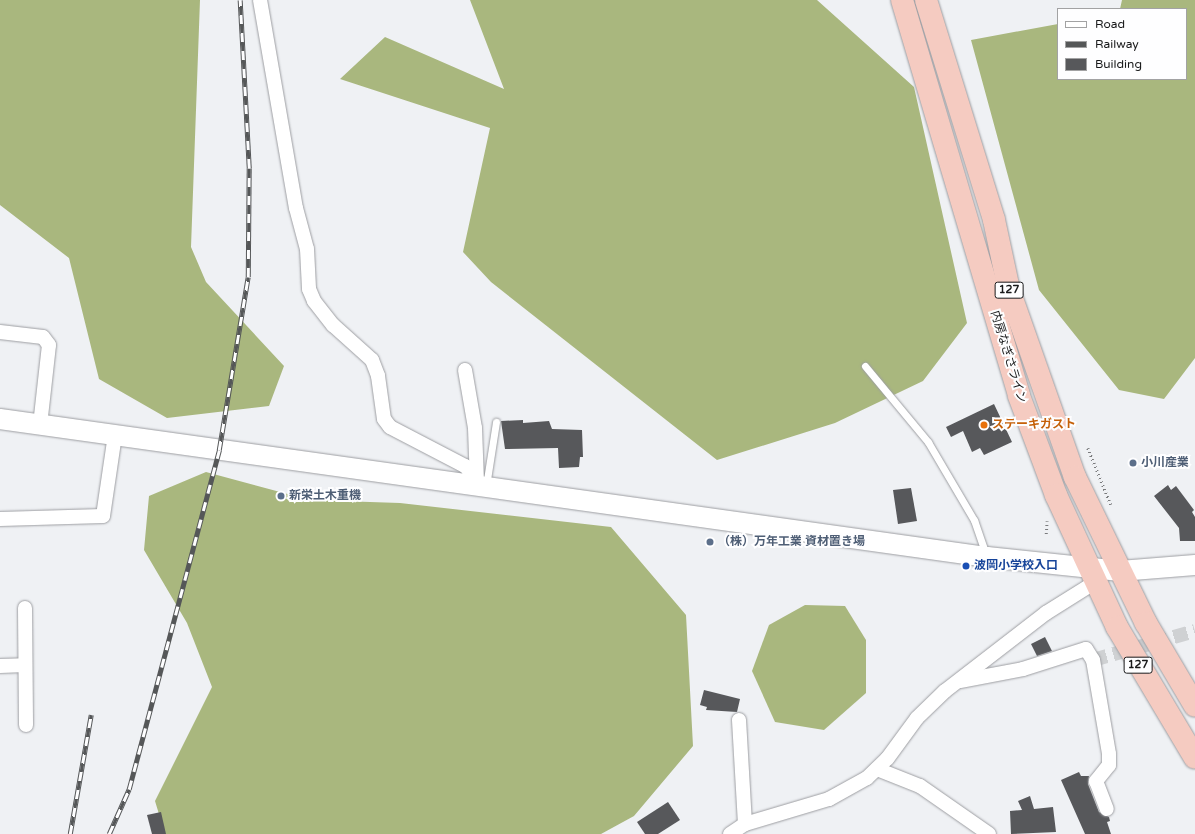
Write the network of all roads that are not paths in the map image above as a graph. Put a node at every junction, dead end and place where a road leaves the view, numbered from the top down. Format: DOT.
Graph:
graph roads {
  1 [pos="260,0"];
  2 [pos="902,0"];
  3 [pos="926,0"];
  4 [pos="0,332"];
  5 [pos="865,366"];
  6 [pos="465,370"];
  7 [pos="0,419"];
  8 [pos="496,422"];
  9 [pos="40,425"];
  10 [pos="115,435"];
  11 [pos="478,485"];
  12 [pos="0,519"];
  13 [pos="987,557"];
  14 [pos="1195,565"];
  15 [pos="1120,571"];
  16 [pos="1093,575"];
  17 [pos="25,608"];
  18 [pos="25,665"];
  19 [pos="0,666"];
  20 [pos="957,681"];
  21 [pos="1195,706"];
  22 [pos="739,720"];
  23 [pos="26,725"];
  24 [pos="1195,758"];
  25 [pos="877,769"];
  26 [pos="1107,809"];
  27 [pos="745,824"];
  28 [pos="730,834"];
  29 [pos="989,834"];
  1 -- 11 [label="street"];
  2 -- 16 [label="highway, 内房なぎさライン / 127"];
  3 -- 15 [label="highway, 内房なぎさライン / 127"];
  4 -- 9 [label="street"];
  5 -- 13 [label="lane"];
  6 -- 11 [label="street"];
  7 -- 9 [label="street"];
  8 -- 11 [label="lane"];
  9 -- 10 [label="street"];
  10 -- 11 [label="street"];
  10 -- 12 [label="street"];
  11 -- 13 [label="street"];
  13 -- 16 [label="street"];
  14 -- 15 [label="street"];
  15 -- 16 [label="street"];
  15 -- 21 [label="highway, 内房なぎさライン / 127"];
  16 -- 20 [label="street"];
  16 -- 24 [label="highway, 内房なぎさライン / 127"];
  17 -- 18 [label="street"];
  18 -- 19 [label="street"];
  18 -- 23 [label="street"];
  20 -- 25 [label="street"];
  20 -- 26 [label="street"];
  22 -- 27 [label="street"];
  25 -- 27 [label="street"];
  25 -- 29 [label="street"];
  27 -- 28 [label="street"];
}
